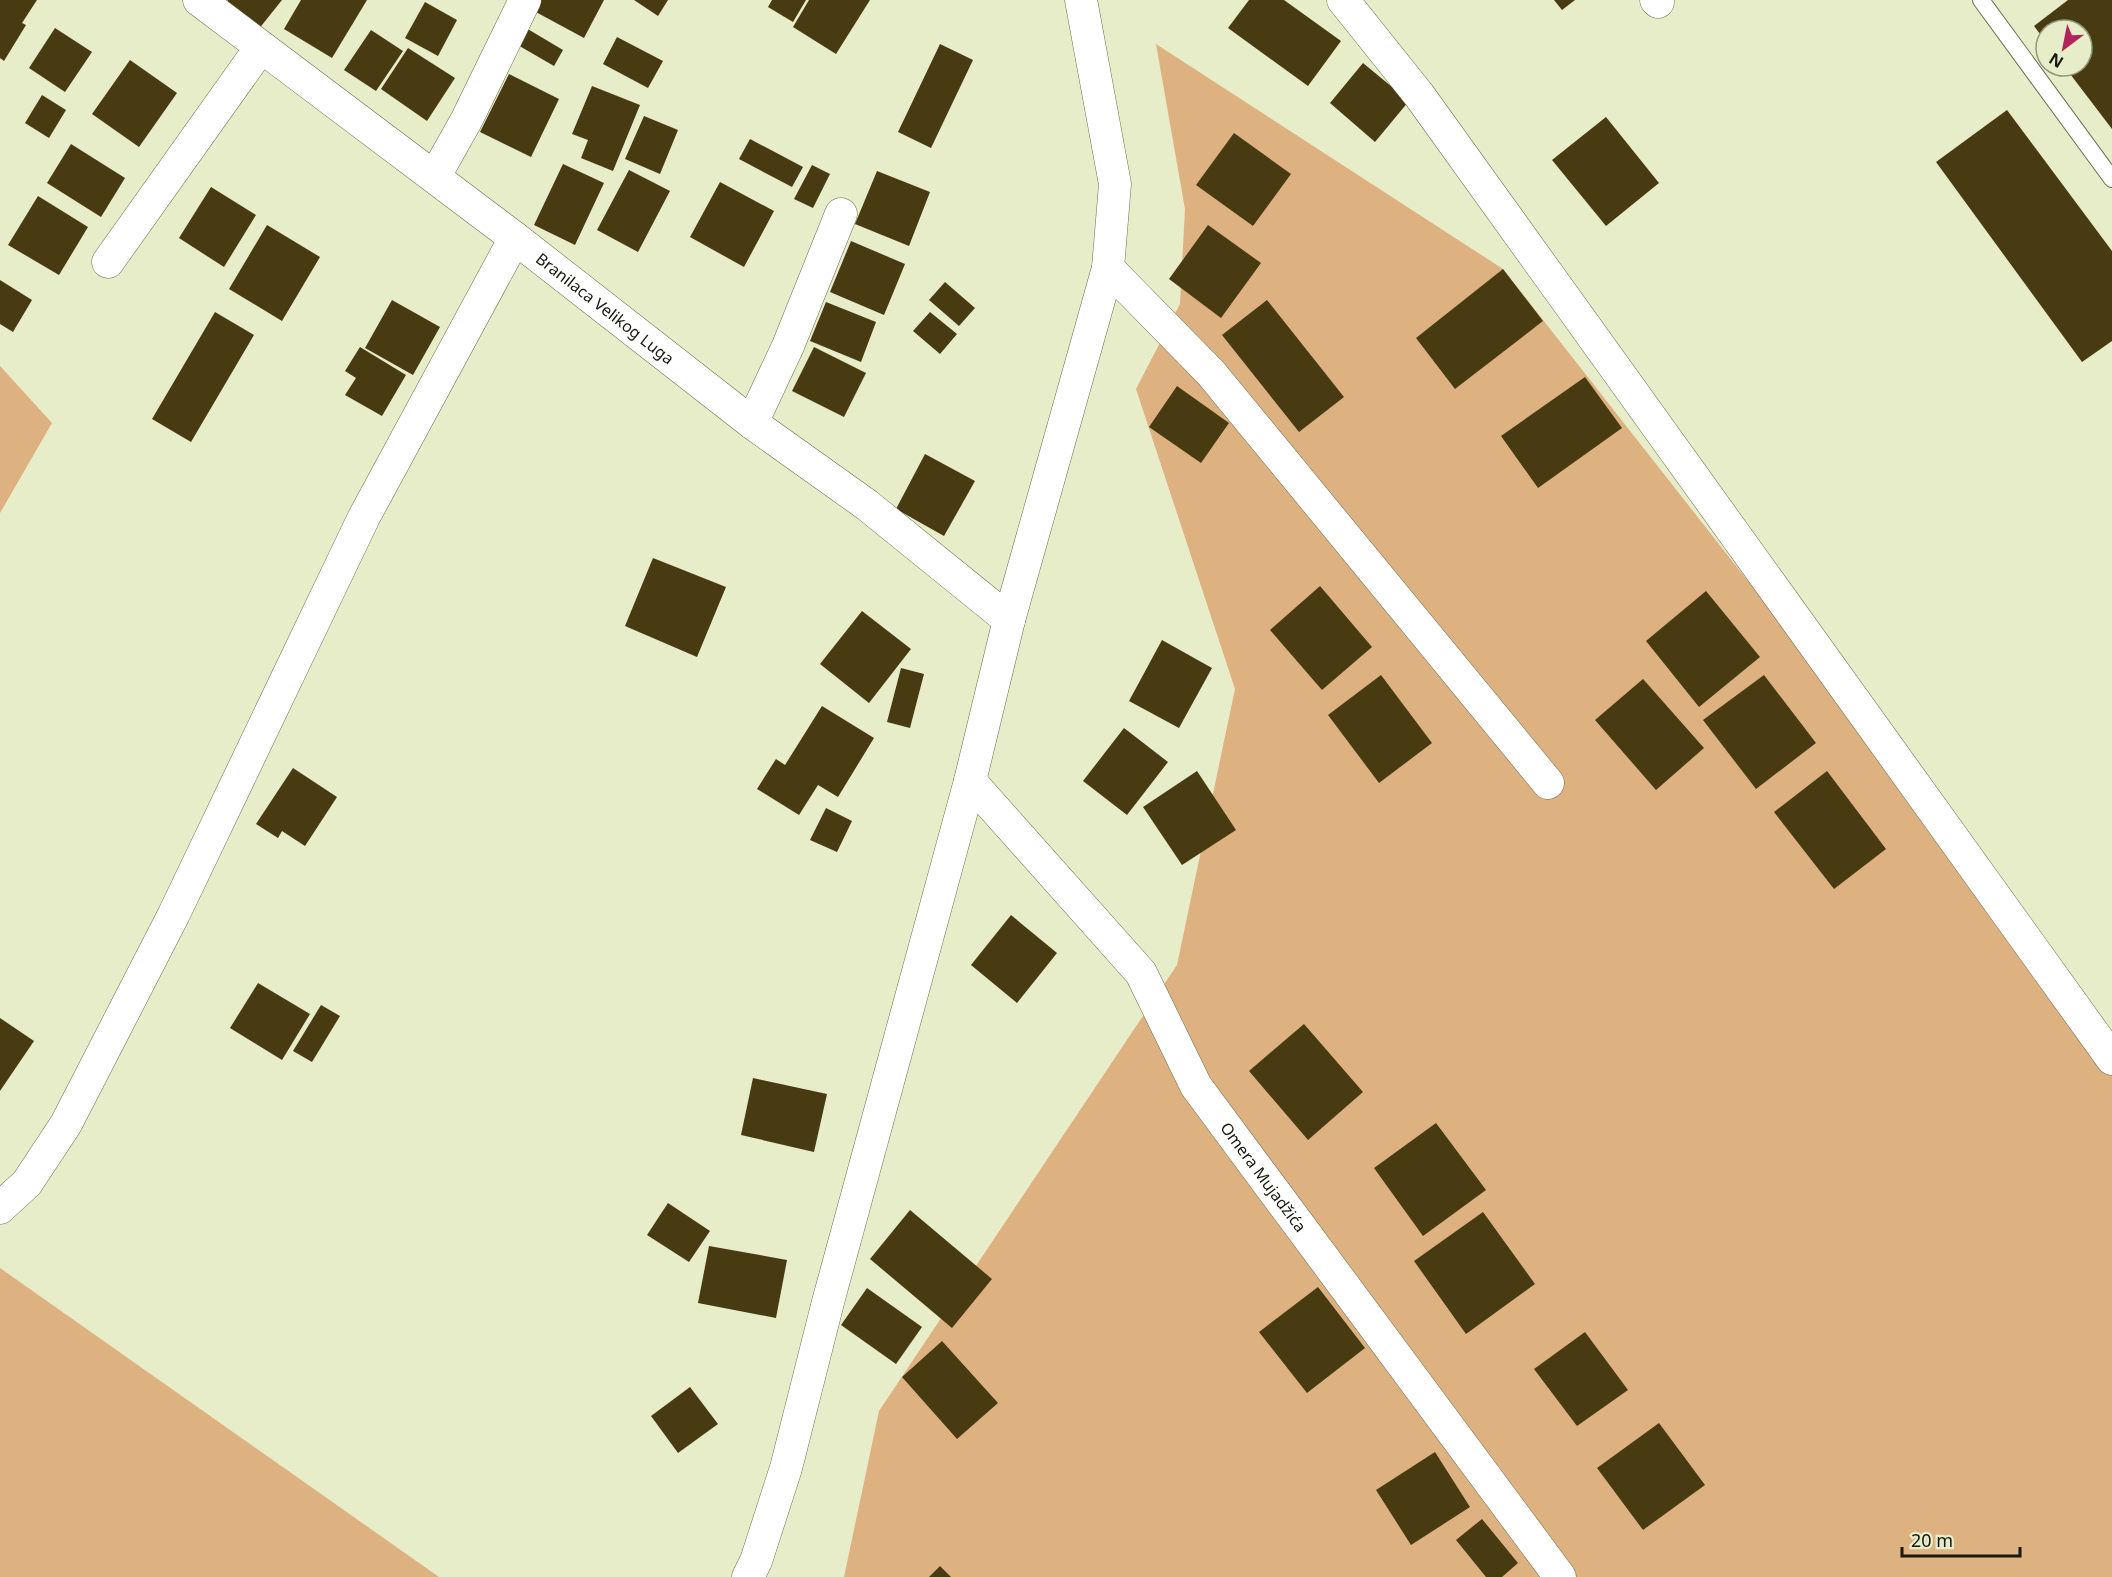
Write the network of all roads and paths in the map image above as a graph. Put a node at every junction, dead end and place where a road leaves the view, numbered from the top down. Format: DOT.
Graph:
graph roads {
  1 [pos="199,0"];
  2 [pos="525,0"];
  3 [pos="1081,0"];
  4 [pos="1343,0"];
  5 [pos="1981,0"];
  6 [pos="261,47"];
  7 [pos="435,176"];
  8 [pos="2112,179"];
  9 [pos="842,214"];
  10 [pos="515,238"];
  11 [pos="108,262"];
  12 [pos="1108,268"];
  13 [pos="752,423"];
  14 [pos="1009,620"];
  15 [pos="970,781"];
  16 [pos="1548,783"];
  17 [pos="2112,1059"];
  18 [pos="0,1208"];
  19 [pos="748,1577"];
  20 [pos="1560,1577"];
  1 -- 6 [label="street, Branilaca Velikog Luga"];
  2 -- 7 [label="street"];
  3 -- 12 [label="street"];
  4 -- 17 [label="street"];
  5 -- 8 [label="lane"];
  6 -- 7 [label="street, Branilaca Velikog Luga"];
  6 -- 11 [label="street"];
  7 -- 10 [label="street, Branilaca Velikog Luga"];
  9 -- 13 [label="street"];
  10 -- 13 [label="street, Branilaca Velikog Luga"];
  10 -- 18 [label="street"];
  12 -- 14 [label="street"];
  12 -- 16 [label="street"];
  13 -- 14 [label="street, Branilaca Velikog Luga"];
  14 -- 15 [label="street"];
  15 -- 19 [label="street"];
  15 -- 20 [label="street, Omera Mujadžića"];
}
